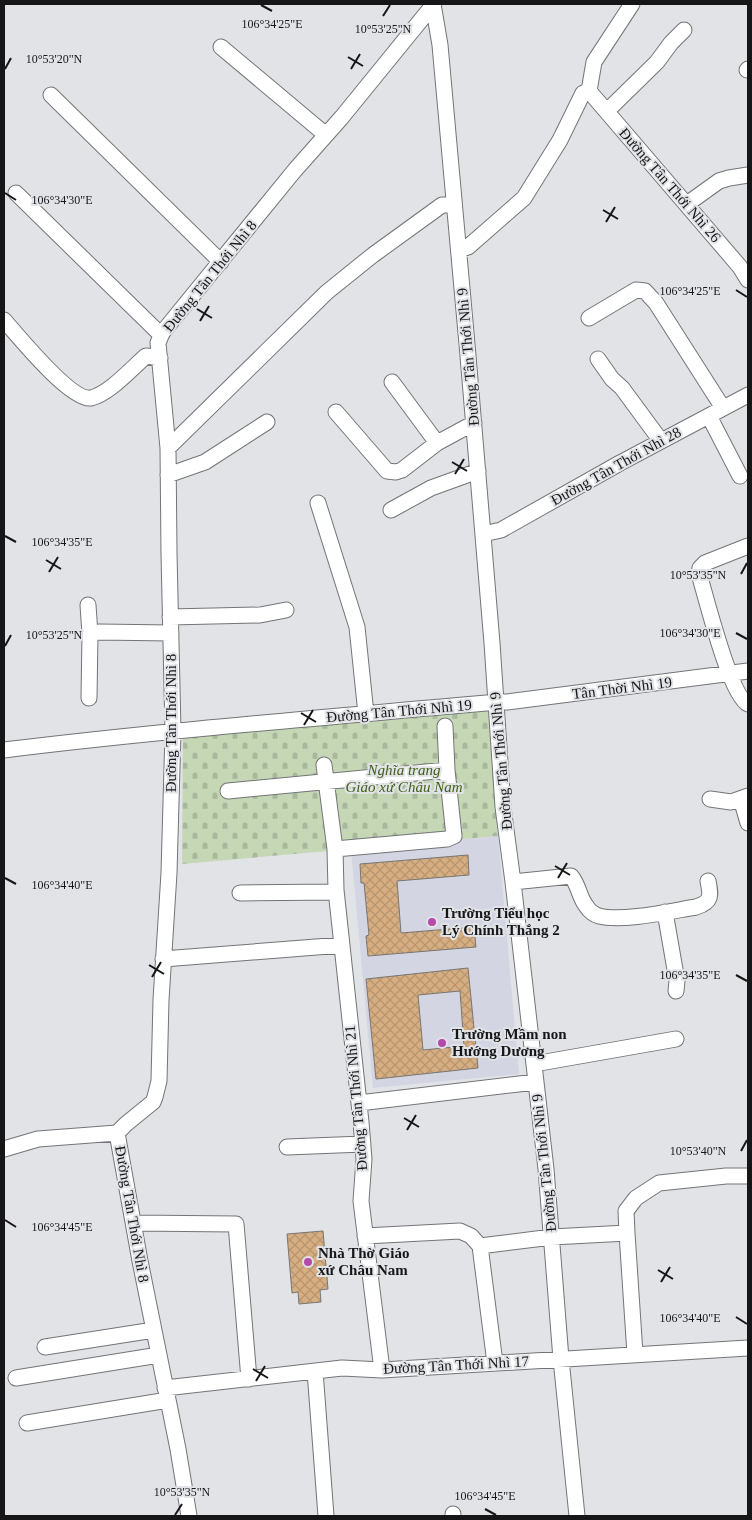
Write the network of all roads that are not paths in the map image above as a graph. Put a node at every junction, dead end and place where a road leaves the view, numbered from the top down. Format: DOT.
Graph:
graph roads {
  1 [pos="632,4"];
  2 [pos="428,6"];
  3 [pos="684,30"];
  4 [pos="220,47"];
  5 [pos="589,91"];
  6 [pos="51,95"];
  7 [pos="607,111"];
  8 [pos="326,135"];
  9 [pos="748,176"];
  10 [pos="16,193"];
  11 [pos="454,204"];
  12 [pos="687,204"];
  13 [pos="459,250"];
  14 [pos="221,262"];
  15 [pos="748,280"];
  16 [pos="589,318"];
  17 [pos="4,320"];
  18 [pos="162,334"];
  19 [pos="160,358"];
  20 [pos="598,358"];
  21 [pos="392,382"];
  22 [pos="748,395"];
  23 [pos="723,408"];
  24 [pos="336,412"];
  25 [pos="709,416"];
  26 [pos="267,422"];
  27 [pos="474,424"];
  28 [pos="661,440"];
  29 [pos="437,443"];
  30 [pos="168,448"];
  31 [pos="478,471"];
  32 [pos="168,475"];
  33 [pos="740,476"];
  34 [pos="318,502"];
  35 [pos="391,510"];
  36 [pos="483,534"];
  37 [pos="748,546"];
  38 [pos="88,605"];
  39 [pos="286,610"];
  40 [pos="170,617"];
  41 [pos="170,633"];
  42 [pos="90,634"];
  43 [pos="748,671"];
  44 [pos="729,675"];
  45 [pos="89,698"];
  46 [pos="496,702"];
  47 [pos="748,704"];
  48 [pos="366,714"];
  49 [pos="445,726"];
  50 [pos="173,732"];
  51 [pos="4,750"];
  52 [pos="447,770"];
  53 [pos="325,773"];
  54 [pos="228,791"];
  55 [pos="744,798"];
  56 [pos="710,799"];
  57 [pos="748,824"];
  58 [pos="336,852"];
  59 [pos="708,881"];
  60 [pos="513,882"];
  61 [pos="336,892"];
  62 [pos="240,893"];
  63 [pos="665,912"];
  64 [pos="342,944"];
  65 [pos="163,959"];
  66 [pos="676,991"];
  67 [pos="676,1039"];
  68 [pos="534,1064"];
  69 [pos="535,1082"];
  70 [pos="359,1103"];
  71 [pos="117,1133"];
  72 [pos="363,1144"];
  73 [pos="287,1147"];
  74 [pos="4,1149"];
  75 [pos="748,1176"];
  76 [pos="134,1223"];
  77 [pos="627,1233"];
  78 [pos="365,1236"];
  79 [pos="552,1236"];
  80 [pos="480,1246"];
  81 [pos="154,1330"];
  82 [pos="45,1347"];
  83 [pos="748,1348"];
  84 [pos="635,1354"];
  85 [pos="159,1355"];
  86 [pos="561,1359"];
  87 [pos="495,1363"];
  88 [pos="382,1370"];
  89 [pos="316,1371"];
  90 [pos="16,1378"];
  91 [pos="249,1379"];
  92 [pos="166,1394"];
  93 [pos="26,1423"];
  94 [pos="189,1516"];
  95 [pos="326,1516"];
  96 [pos="577,1516"];
  1 -- 5 [label="street"];
  2 -- 8 [label="street, Đường Tân Thới Nhì 8"];
  2 -- 11 [label="street, Đường Tân Thới Nhì 9"];
  3 -- 7 [label="street"];
  4 -- 8 [label="street"];
  5 -- 7 [label="street, Đường Tân Thới Nhì 26"];
  5 -- 13 [label="street"];
  6 -- 14 [label="street"];
  7 -- 12 [label="street, Đường Tân Thới Nhì 26"];
  8 -- 14 [label="street, Đường Tân Thới Nhì 8"];
  9 -- 12 [label="street"];
  10 -- 18 [label="street"];
  11 -- 13 [label="street, Đường Tân Thới Nhì 9"];
  11 -- 30 [label="street"];
  12 -- 15 [label="street, Đường Tân Thới Nhì 26"];
  13 -- 27 [label="street, Đường Tân Thới Nhì 9"];
  14 -- 18 [label="street, Đường Tân Thới Nhì 8"];
  16 -- 23 [label="street"];
  17 -- 19 [label="street"];
  18 -- 19 [label="street, Đường Tân Thới Nhì 8"];
  19 -- 30 [label="street, Đường Tân Thới Nhì 8"];
  20 -- 28 [label="street"];
  21 -- 29 [label="street"];
  22 -- 23 [label="street, Đường Tân Thới Nhì 28"];
  23 -- 25 [label="street, Đường Tân Thới Nhì 28"];
  24 -- 29 [label="street"];
  25 -- 28 [label="street, Đường Tân Thới Nhì 28"];
  25 -- 33 [label="street"];
  26 -- 32 [label="street"];
  27 -- 29 [label="street"];
  27 -- 31 [label="street, Đường Tân Thới Nhì 9"];
  28 -- 36 [label="street, Đường Tân Thới Nhì 28"];
  30 -- 32 [label="street, Đường Tân Thới Nhì 8"];
  31 -- 35 [label="street"];
  31 -- 36 [label="street, Đường Tân Thới Nhì 9"];
  32 -- 40 [label="street, Đường Tân Thới Nhì 8"];
  34 -- 48 [label="street"];
  36 -- 46 [label="street, Đường Tân Thới Nhì 9"];
  37 -- 44 [label="street"];
  38 -- 42 [label="street"];
  39 -- 40 [label="street"];
  40 -- 41 [label="street, Đường Tân Thới Nhì 8"];
  41 -- 42 [label="street"];
  41 -- 50 [label="street, Đường Tân Thới Nhì 8"];
  42 -- 45 [label="street"];
  43 -- 44 [label="street, Tân Thời Nhì 19"];
  44 -- 46 [label="street, Tân Thời Nhì 19"];
  44 -- 47 [label="street"];
  46 -- 48 [label="street, Đường Tân Thới Nhì 19"];
  46 -- 60 [label="street, Đường Tân Thới Nhì 9"];
  48 -- 50 [label="street, Đường Tân Thới Nhì 19"];
  49 -- 52 [label="street"];
  50 -- 51 [label="street, Đường Tân Thới Nhì 19"];
  50 -- 65 [label="street, Đường Tân Thới Nhì 8"];
  52 -- 53 [label="street"];
  52 -- 58 [label="street"];
  53 -- 54 [label="street"];
  53 -- 58 [label="street, Đường Tân Thới Nhì 21"];
  55 -- 56 [label="street"];
  55 -- 57 [label="street"];
  58 -- 61 [label="street, Đường Tân Thới Nhì 21"];
  59 -- 63 [label="street"];
  60 -- 63 [label="street"];
  60 -- 68 [label="street, Đường Tân Thới Nhì 9"];
  61 -- 62 [label="street"];
  61 -- 64 [label="street, Đường Tân Thới Nhì 21"];
  63 -- 66 [label="street"];
  64 -- 65 [label="street"];
  64 -- 70 [label="street, Đường Tân Thới Nhì 21"];
  65 -- 71 [label="street, Đường Tân Thới Nhì 8"];
  67 -- 68 [label="street"];
  68 -- 69 [label="street, Đường Tân Thới Nhì 9"];
  69 -- 70 [label="street"];
  69 -- 79 [label="street, Đường Tân Thới Nhì 9"];
  70 -- 72 [label="street, Đường Tân Thới Nhì 21"];
  71 -- 74 [label="street"];
  71 -- 76 [label="street, Đường Tân Thới Nhì 8"];
  72 -- 73 [label="street"];
  72 -- 78 [label="street, Đường Tân Thới Nhì 21"];
  75 -- 77 [label="street"];
  76 -- 81 [label="street, Đường Tân Thới Nhì 8"];
  76 -- 91 [label="street"];
  77 -- 79 [label="street"];
  77 -- 84 [label="street"];
  78 -- 80 [label="street"];
  78 -- 88 [label="street, Đường Tân Thới Nhì 21"];
  79 -- 80 [label="street"];
  79 -- 86 [label="street, Đường Tân Thới Nhì 9"];
  80 -- 87 [label="street"];
  81 -- 82 [label="street"];
  81 -- 85 [label="street, Đường Tân Thới Nhì 8"];
  83 -- 84 [label="street, Đường Tân Thới Nhì 17"];
  84 -- 86 [label="street, Đường Tân Thới Nhì 17"];
  85 -- 90 [label="street"];
  85 -- 92 [label="street, Đường Tân Thới Nhì 8"];
  86 -- 87 [label="street, Đường Tân Thới Nhì 17"];
  86 -- 96 [label="street, Đường Tân Thới Nhì 9"];
  87 -- 88 [label="street, Đường Tân Thới Nhì 17"];
  88 -- 89 [label="street, Đường Tân Thới Nhì 17"];
  89 -- 91 [label="street, Đường Tân Thới Nhì 17"];
  89 -- 95 [label="street"];
  91 -- 92 [label="street, Đường Tân Thới Nhì 17"];
  92 -- 93 [label="street, Đường Tân Thới Nhì 17"];
  92 -- 94 [label="street, Đường Tân Thới Nhì 8"];
}
